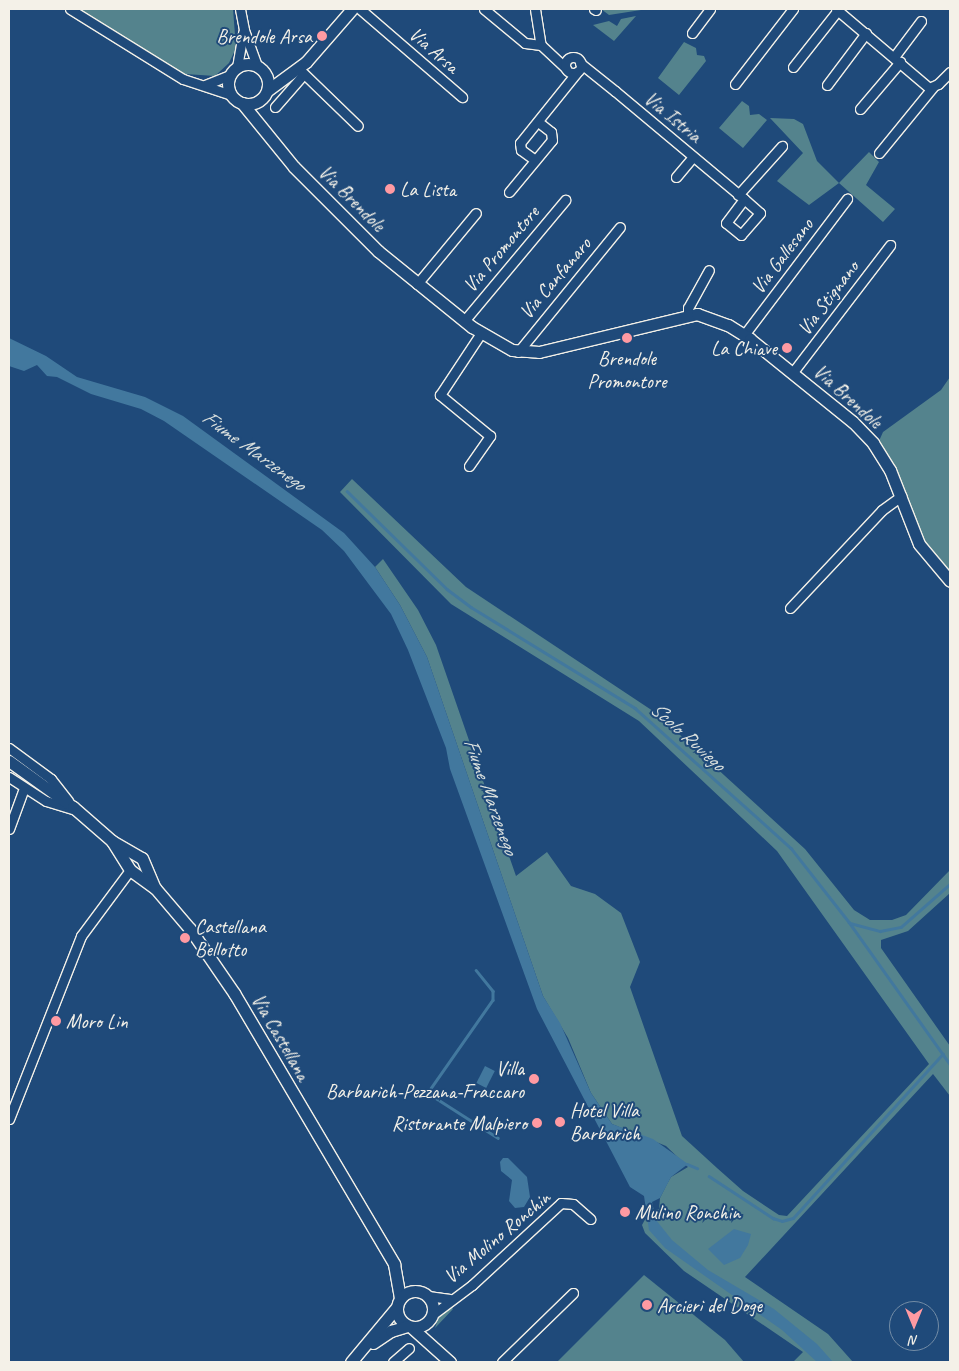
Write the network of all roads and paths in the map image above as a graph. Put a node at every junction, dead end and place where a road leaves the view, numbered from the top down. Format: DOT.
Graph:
graph roads {
  1 [pos="70,9"];
  2 [pos="240,9"];
  3 [pos="352,9"];
  4 [pos="360,9"];
  5 [pos="484,9"];
  6 [pos="535,9"];
  7 [pos="710,9"];
  8 [pos="793,9"];
  9 [pos="837,10"];
  10 [pos="921,21"];
  11 [pos="244,30"];
  12 [pos="692,33"];
  13 [pos="866,33"];
  14 [pos="541,45"];
  15 [pos="897,59"];
  16 [pos="580,63"];
  17 [pos="793,67"];
  18 [pos="566,68"];
  19 [pos="261,69"];
  20 [pos="233,71"];
  21 [pos="299,71"];
  22 [pos="577,72"];
  23 [pos="950,72"];
  24 [pos="736,84"];
  25 [pos="205,85"];
  26 [pos="827,85"];
  27 [pos="933,87"];
  28 [pos="265,94"];
  29 [pos="231,95"];
  30 [pos="462,97"];
  31 [pos="242,103"];
  32 [pos="275,107"];
  33 [pos="860,109"];
  34 [pos="538,122"];
  35 [pos="358,126"];
  36 [pos="267,133"];
  37 [pos="782,146"];
  38 [pos="879,153"];
  39 [pos="693,157"];
  40 [pos="535,160"];
  41 [pos="676,177"];
  42 [pos="509,192"];
  43 [pos="847,199"];
  44 [pos="565,200"];
  45 [pos="476,213"];
  46 [pos="620,227"];
  47 [pos="890,245"];
  48 [pos="709,270"];
  49 [pos="417,284"];
  50 [pos="688,314"];
  51 [pos="464,321"];
  52 [pos="481,333"];
  53 [pos="744,335"];
  54 [pos="518,352"];
  55 [pos="794,372"];
  56 [pos="469,466"];
  57 [pos="901,496"];
  58 [pos="950,581"];
  59 [pos="790,608"];
  60 [pos="9,748"];
  61 [pos="9,761"];
  62 [pos="9,777"];
  63 [pos="24,788"];
  64 [pos="75,809"];
  65 [pos="9,829"];
  66 [pos="112,841"];
  67 [pos="141,859"];
  68 [pos="131,869"];
  69 [pos="155,888"];
  70 [pos="9,1119"];
  71 [pos="590,1219"];
  72 [pos="394,1264"];
  73 [pos="573,1293"];
  74 [pos="424,1294"];
  75 [pos="450,1299"];
  76 [pos="398,1303"];
  77 [pos="432,1317"];
  78 [pos="409,1327"];
  79 [pos="437,1347"];
  80 [pos="409,1348"];
  81 [pos="361,1352"];
  82 [pos="351,1362"];
  83 [pos="392,1362"];
  84 [pos="450,1362"];
  85 [pos="502,1362"];
  1 -- 25 [label="street"];
  2 -- 11 [label="street"];
  3 -- 21 [label="street"];
  4 -- 30 [label="street, Via Arsa"];
  5 -- 14 [label="street"];
  6 -- 14 [label="street"];
  7 -- 12 [label="street"];
  8 -- 24 [label="street"];
  9 -- 13 [label="street"];
  9 -- 17 [label="street"];
  10 -- 15 [label="street"];
  11 -- 19 [label="street"];
  11 -- 20 [label="street"];
  13 -- 15 [label="street"];
  13 -- 26 [label="street"];
  14 -- 18 [label="street"];
  15 -- 27 [label="street"];
  15 -- 33 [label="street"];
  16 -- 18 [label="street"];
  16 -- 22 [label="street"];
  16 -- 39 [label="street, Via Istria"];
  18 -- 22 [label="street"];
  19 -- 20 [label="street"];
  19 -- 21 [label="street"];
  19 -- 28 [label="street"];
  20 -- 25 [label="street"];
  20 -- 29 [label="street"];
  21 -- 28 [label="street"];
  21 -- 32 [label="street"];
  21 -- 35 [label="street"];
  22 -- 34 [label="street"];
  23 -- 27 [label="street"];
  25 -- 29 [label="street"];
  27 -- 38 [label="street"];
  28 -- 31 [label="street"];
  28 -- 36 [label="street, Via Brendole"];
  29 -- 31 [label="street"];
  31 -- 36 [label="street, Via Brendole"];
  34 -- 40 [label="street"];
  34 -- 40 [label="street"];
  36 -- 49 [label="street, Via Brendole"];
  37 -- 39 [label="street, Via Istria"];
  39 -- 41 [label="street"];
  40 -- 42 [label="street"];
  43 -- 53 [label="street, Via Gallesano"];
  44 -- 51 [label="street, Via Promontore"];
  45 -- 49 [label="street"];
  46 -- 54 [label="street, Via Canfanaro"];
  47 -- 55 [label="street, Via Stignano"];
  48 -- 50 [label="street"];
  49 -- 51 [label="street, Via Brendole"];
  50 -- 53 [label="street, Via Brendole"];
  50 -- 54 [label="street, Via Brendole"];
  51 -- 52 [label="street, Via Brendole"];
  52 -- 54 [label="street, Via Brendole"];
  52 -- 56 [label="street"];
  53 -- 55 [label="street, Via Brendole"];
  55 -- 57 [label="street, Via Brendole"];
  57 -- 58 [label="street, Via Brendole"];
  57 -- 59 [label="street"];
  60 -- 64 [label="street, Via Castellana"];
  61 -- 64 [label="street, Via Castellana"];
  62 -- 63 [label="street, Via Castellana"];
  63 -- 64 [label="street, Via Castellana"];
  63 -- 65 [label="street"];
  64 -- 66 [label="street, Via Castellana"];
  66 -- 67 [label="street, Via Castellana"];
  66 -- 68 [label="street, Via Castellana"];
  67 -- 68 [label="street"];
  67 -- 69 [label="street, Via Castellana"];
  68 -- 69 [label="street, Via Castellana"];
  68 -- 70 [label="street"];
  69 -- 72 [label="street, Via Castellana"];
  71 -- 75 [label="street, Via Molino Ronchin"];
  72 -- 74 [label="street, Via Castellana"];
  72 -- 76 [label="street, Via Castellana"];
  73 -- 85 [label="street"];
  74 -- 75 [label="street, Via Molino Ronchin"];
  74 -- 76 [label="street"];
  74 -- 77 [label="street"];
  75 -- 77 [label="street, Via Molino Ronchin"];
  76 -- 78 [label="street"];
  76 -- 81 [label="street"];
  77 -- 78 [label="street"];
  77 -- 79 [label="street"];
  78 -- 79 [label="street"];
  78 -- 81 [label="street"];
  79 -- 84 [label="street"];
  80 -- 83 [label="street"];
  81 -- 82 [label="street"];
}
